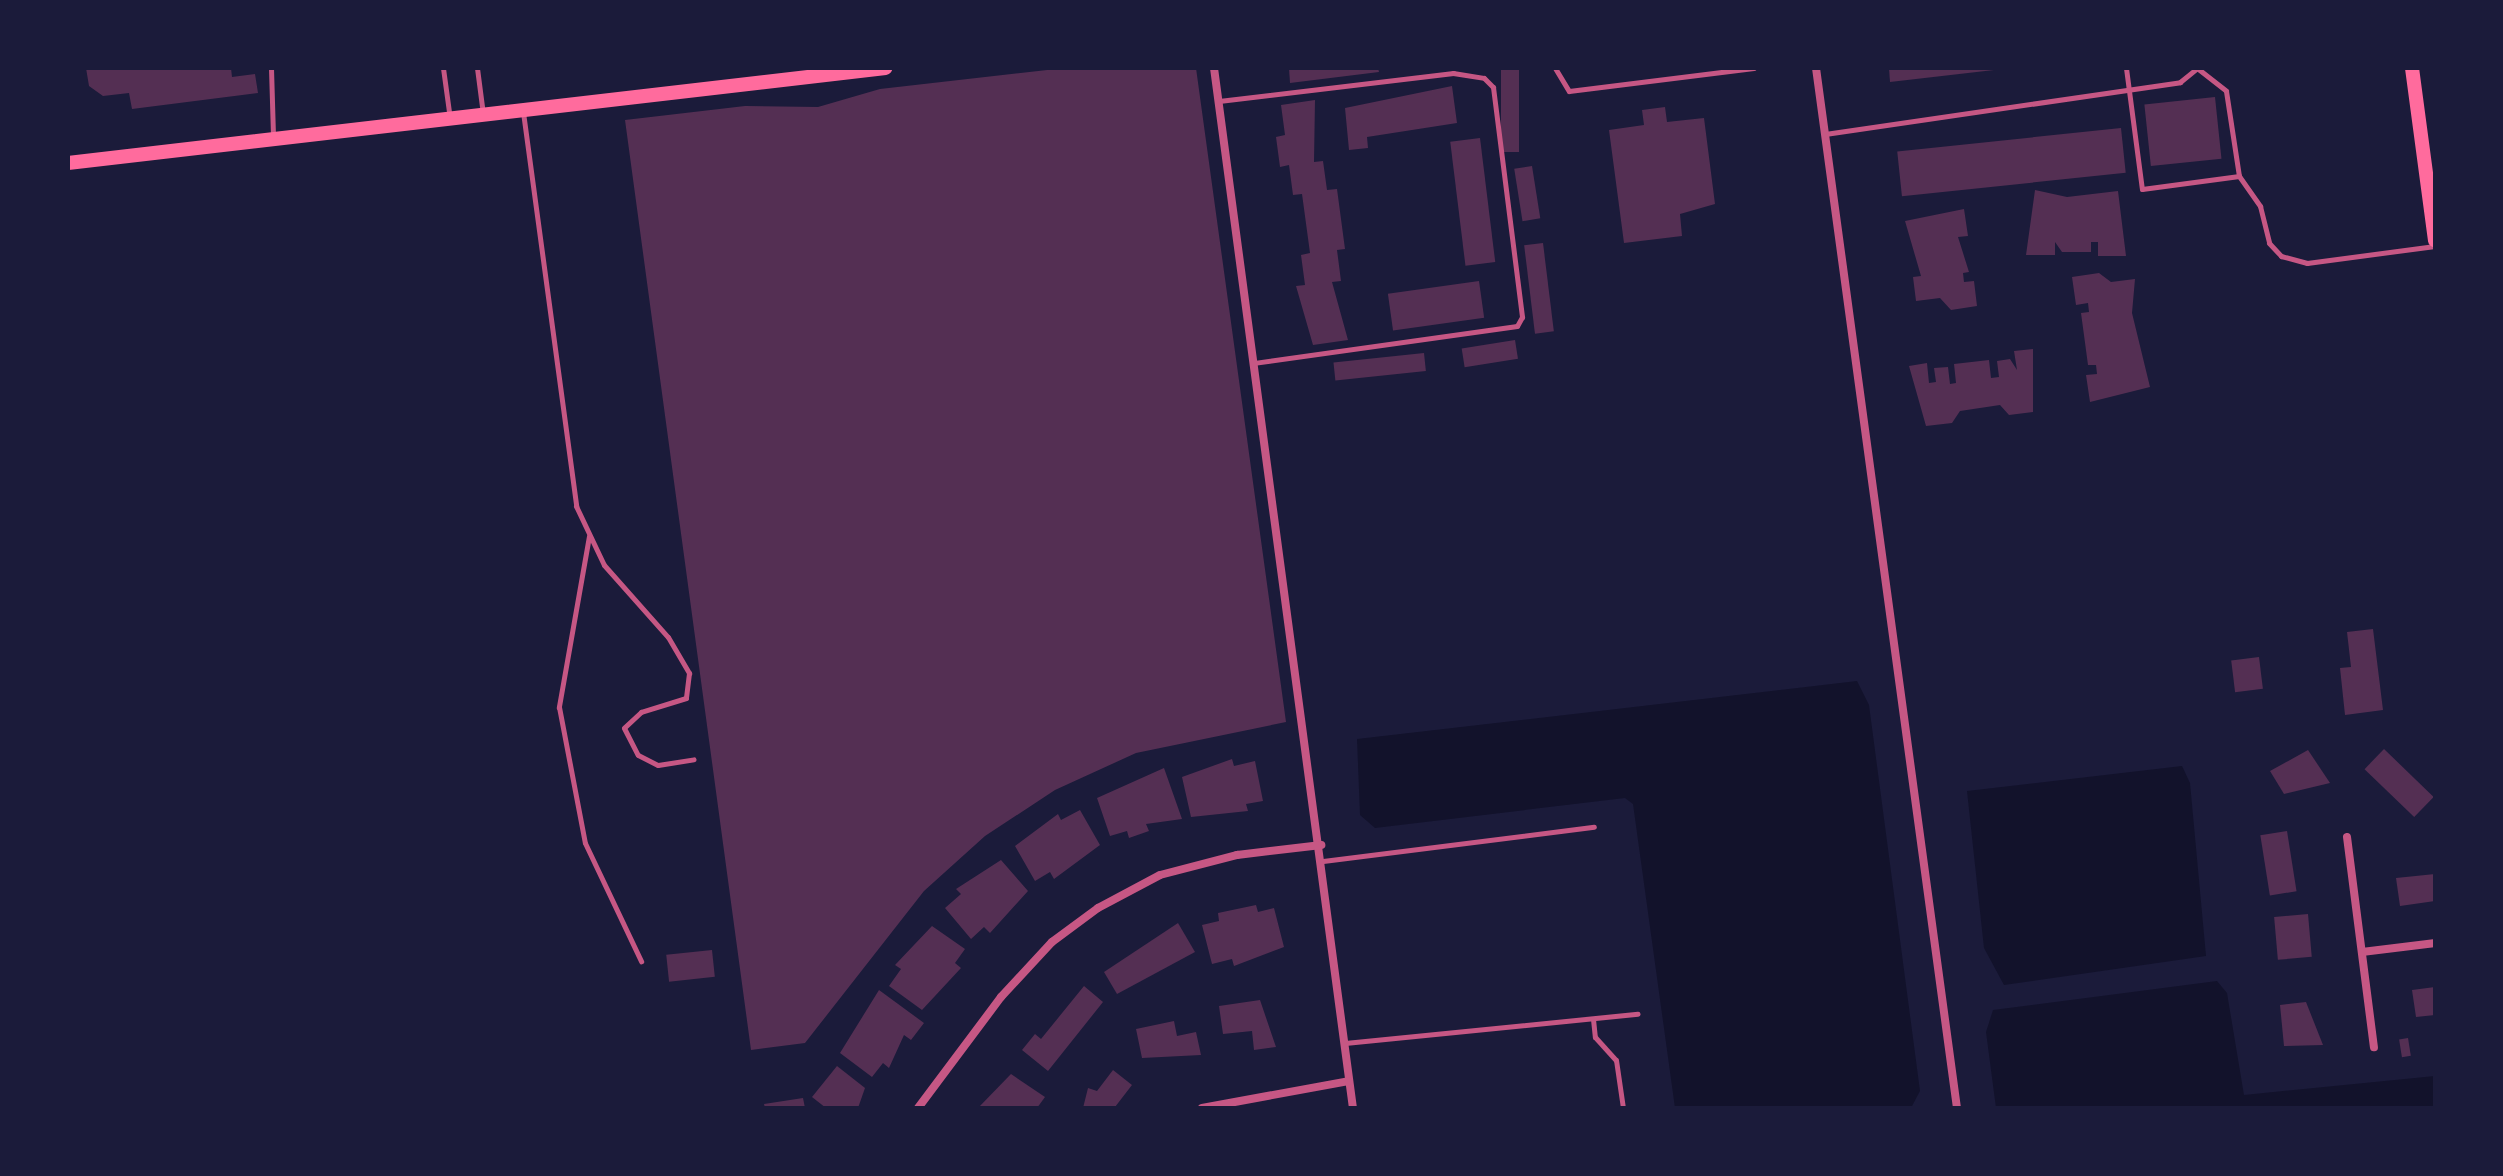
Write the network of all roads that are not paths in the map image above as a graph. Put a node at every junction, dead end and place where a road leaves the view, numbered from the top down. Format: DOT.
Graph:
graph roads {
  1 [pos="271,68"];
  2 [pos="443,68"];
  3 [pos="477,68"];
  4 [pos="885,68"];
  5 [pos="1214,68"];
  6 [pos="1555,68"];
  7 [pos="1754,68"];
  8 [pos="1816,68"];
  9 [pos="2126,68"];
  10 [pos="2197,68"];
  11 [pos="2412,68"];
  12 [pos="811,72"];
  13 [pos="2128,90"];
  14 [pos="1219,101"];
  15 [pos="523,111"];
  16 [pos="483,115"];
  17 [pos="450,119"];
  18 [pos="1825,134"];
  19 [pos="273,141"];
  20 [pos="2429,142"];
  21 [pos="68,163"];
  22 [pos="2239,176"];
  23 [pos="2435,243"];
  24 [pos="1255,363"];
  25 [pos="589,535"];
  26 [pos="694,759"];
  27 [pos="1594,827"];
  28 [pos="2347,837"];
  29 [pos="1321,845"];
  30 [pos="1323,861"];
  31 [pos="2435,943"];
  32 [pos="2362,952"];
  33 [pos="641,961"];
  34 [pos="1638,1014"];
  35 [pos="1593,1019"];
  36 [pos="1345,1043"];
  37 [pos="2374,1047"];
  38 [pos="1349,1081"];
  39 [pos="918,1108"];
  40 [pos="1202,1108"];
  41 [pos="1353,1108"];
  42 [pos="1623,1108"];
  43 [pos="1957,1108"];
  1 -- 19 [label="lane"];
  2 -- 17 [label="lane"];
  3 -- 16 [label="lane"];
  4 -- 12 [label="main road"];
  5 -- 14 [label="street"];
  6 -- 7 [label="lane"];
  8 -- 18 [label="street"];
  9 -- 13 [label="lane"];
  10 -- 13 [label="lane"];
  10 -- 22 [label="lane"];
  11 -- 20 [label="main road"];
  12 -- 15 [label="main road"];
  13 -- 18 [label="lane"];
  13 -- 22 [label="lane"];
  14 -- 24 [label="street"];
  14 -- 24 [label="lane"];
  15 -- 16 [label="main road"];
  15 -- 25 [label="lane"];
  16 -- 17 [label="main road"];
  17 -- 19 [label="main road"];
  18 -- 43 [label="street"];
  19 -- 21 [label="main road"];
  20 -- 23 [label="main road"];
  22 -- 23 [label="lane"];
  24 -- 29 [label="street"];
  25 -- 26 [label="lane"];
  25 -- 33 [label="lane"];
  27 -- 30 [label="lane"];
  28 -- 32 [label="street"];
  29 -- 30 [label="street"];
  29 -- 39 [label="street"];
  30 -- 36 [label="street"];
  31 -- 32 [label="street"];
  32 -- 37 [label="street"];
  34 -- 35 [label="lane"];
  35 -- 36 [label="lane"];
  35 -- 42 [label="lane"];
  36 -- 38 [label="street"];
  38 -- 40 [label="street"];
  38 -- 41 [label="street"];
}
